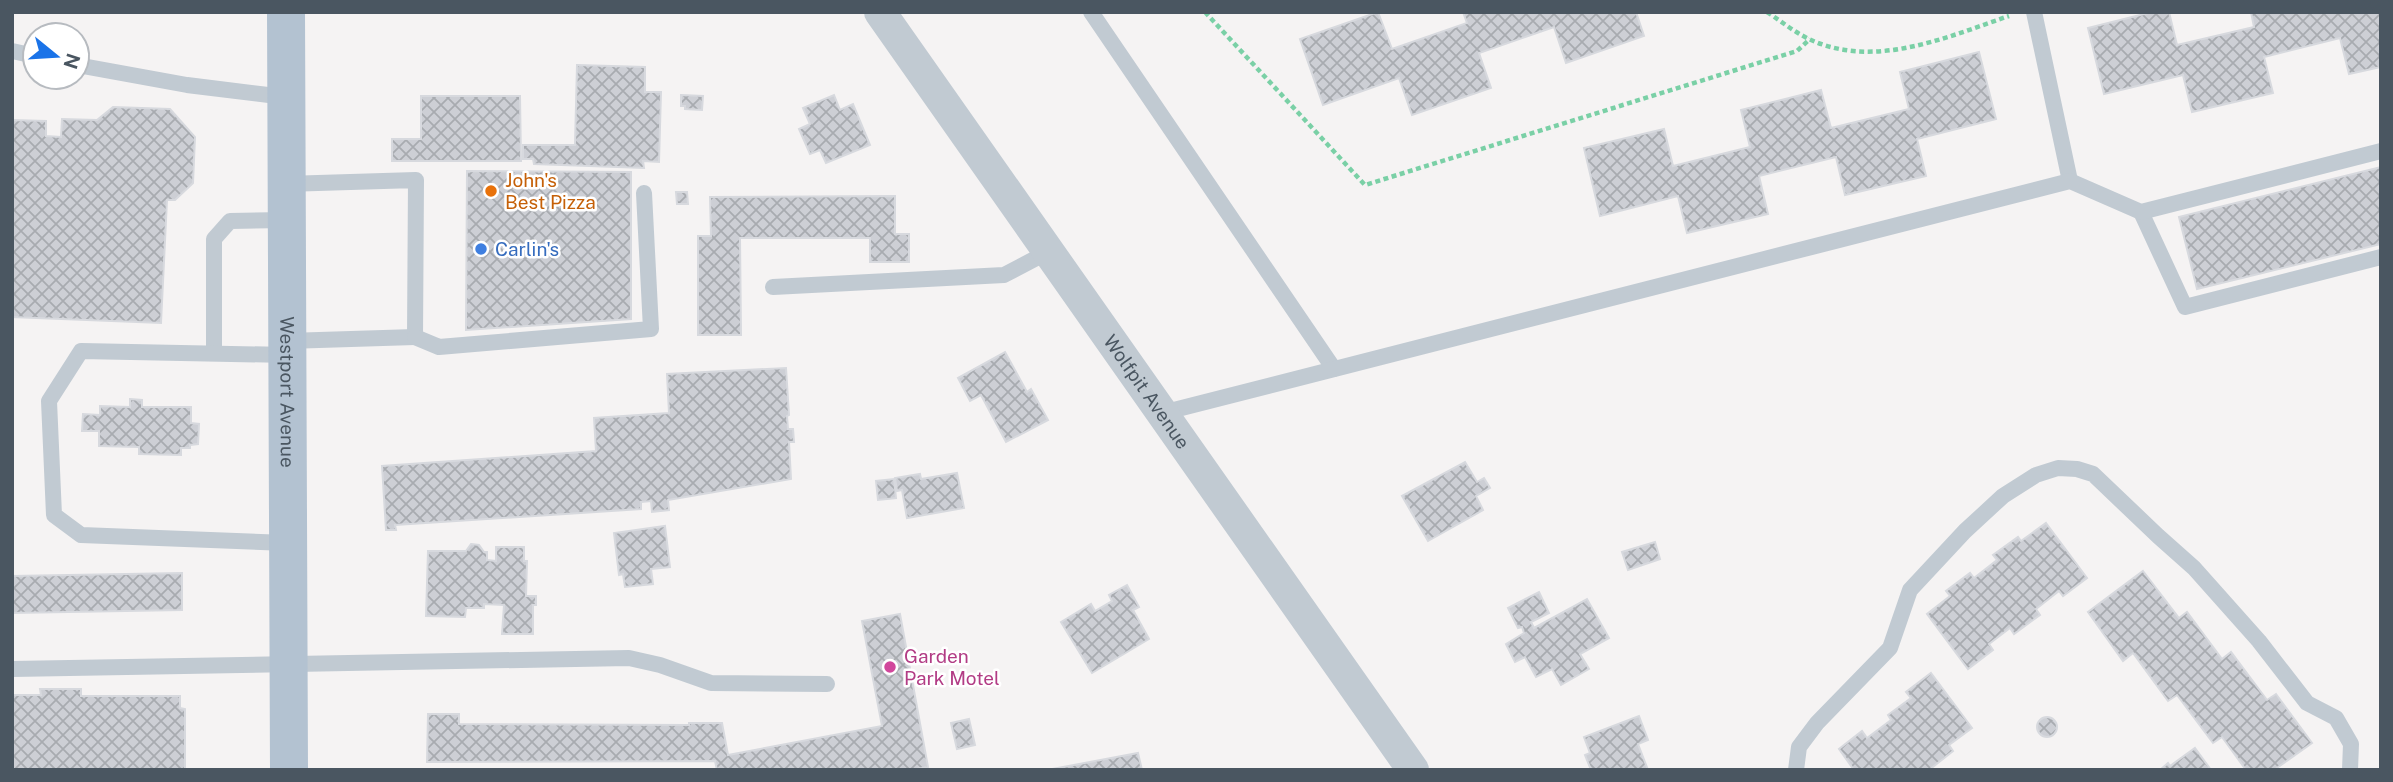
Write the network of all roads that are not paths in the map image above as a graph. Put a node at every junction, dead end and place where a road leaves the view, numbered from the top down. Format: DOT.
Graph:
graph roads {
  1 [pos="286,12"];
  2 [pos="880,12"];
  3 [pos="1091,12"];
  4 [pos="2034,12"];
  5 [pos="91,68"];
  6 [pos="285,97"];
  7 [pos="2381,151"];
  8 [pos="2070,181"];
  9 [pos="644,193"];
  10 [pos="286,202"];
  11 [pos="2141,212"];
  12 [pos="1048,252"];
  13 [pos="2381,257"];
  14 [pos="773,287"];
  15 [pos="415,337"];
  16 [pos="287,348"];
  17 [pos="215,353"];
  18 [pos="1334,369"];
  19 [pos="1162,413"];
  20 [pos="288,543"];
  21 [pos="289,665"];
  22 [pos="12,669"];
  23 [pos="827,684"];
  24 [pos="289,770"];
  25 [pos="1412,770"];
  26 [pos="1796,770"];
  27 [pos="2350,770"];
  1 -- 6 [label="main road, Westport Avenue"];
  2 -- 12 [label="street, Wolfpit Avenue"];
  3 -- 18 [label="lane"];
  4 -- 8 [label="lane"];
  5 -- 6 [label="lane"];
  6 -- 10 [label="main road, Westport Avenue"];
  7 -- 11 [label="lane"];
  8 -- 11 [label="lane"];
  8 -- 18 [label="lane"];
  9 -- 15 [label="lane"];
  10 -- 15 [label="lane"];
  10 -- 16 [label="main road, Westport Avenue"];
  10 -- 17 [label="lane"];
  11 -- 13 [label="lane"];
  12 -- 14 [label="lane"];
  12 -- 19 [label="street, Wolfpit Avenue"];
  15 -- 16 [label="lane"];
  16 -- 17 [label="lane"];
  16 -- 20 [label="main road, Westport Avenue"];
  17 -- 20 [label="lane"];
  18 -- 19 [label="lane"];
  19 -- 25 [label="street, Wolfpit Avenue"];
  20 -- 21 [label="main road, Westport Avenue"];
  21 -- 22 [label="lane"];
  21 -- 23 [label="lane"];
  21 -- 24 [label="main road, Westport Avenue"];
  26 -- 27 [label="lane"];
}
